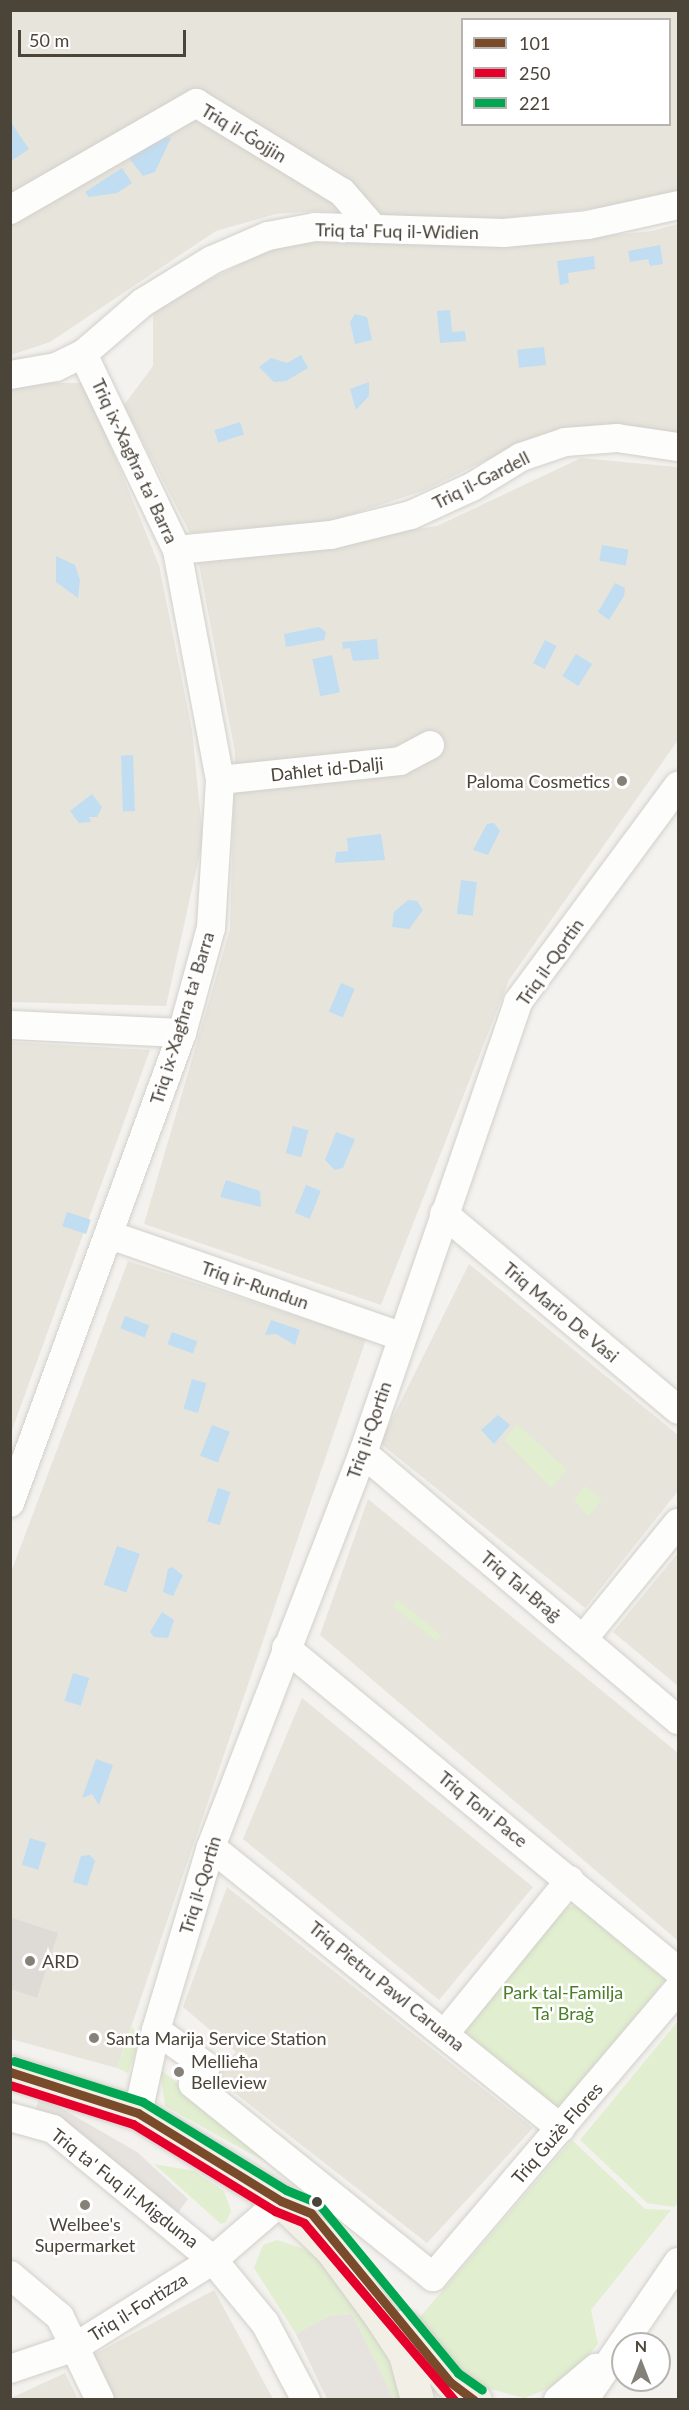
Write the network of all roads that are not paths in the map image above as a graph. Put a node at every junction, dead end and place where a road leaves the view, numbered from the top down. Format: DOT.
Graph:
graph roads {
  1 [pos="678,205"];
  2 [pos="10,210"];
  3 [pos="374,229"];
  4 [pos="83,354"];
  5 [pos="10,375"];
  6 [pos="678,447"];
  7 [pos="177,550"];
  8 [pos="430,745"];
  9 [pos="220,780"];
  10 [pos="678,786"];
  11 [pos="10,1025"];
  12 [pos="182,1033"];
  13 [pos="444,1214"];
  14 [pos="110,1235"];
  15 [pos="400,1336"];
  16 [pos="678,1410"];
  17 [pos="363,1453"];
  18 [pos="10,1503"];
  19 [pos="678,1522"];
  20 [pos="583,1639"];
  21 [pos="286,1648"];
  22 [pos="678,1720"];
  23 [pos="211,1847"];
  24 [pos="570,1880"];
  25 [pos="678,1971"];
  26 [pos="678,1989"];
  27 [pos="156,2030"];
  28 [pos="446,2032"];
  29 [pos="10,2072"];
  30 [pos="138,2113"];
  31 [pos="10,2117"];
  32 [pos="561,2128"];
  33 [pos="281,2201"];
  34 [pos="213,2260"];
  35 [pos="678,2262"];
  36 [pos="10,2275"];
  37 [pos="629,2332"];
  38 [pos="75,2347"];
  39 [pos="611,2356"];
  40 [pos="611,2358"];
  41 [pos="10,2369"];
  42 [pos="100,2400"];
  43 [pos="306,2400"];
  44 [pos="417,2400"];
  45 [pos="475,2400"];
  46 [pos="558,2400"];
  47 [pos="584,2400"];
  1 -- 3 [label="street, Triq ta' Fuq il-Widien"];
  2 -- 3 [label="street, Triq il-Ġojjin"];
  3 -- 4 [label="street, Triq ta' Fuq il-Widien"];
  4 -- 5 [label="street, Triq ta' Fuq il-Widien"];
  4 -- 7 [label="street, Triq ix-Xagħra ta' Barra"];
  6 -- 7 [label="street, Triq il-Gardell"];
  7 -- 9 [label="street, Triq ix-Xagħra ta' Barra"];
  8 -- 9 [label="street, Daħlet id-Dalji"];
  9 -- 12 [label="street, Triq ix-Xagħra ta' Barra"];
  10 -- 13 [label="street, Triq il-Qortin"];
  11 -- 12 [label="street"];
  12 -- 14 [label="street, Triq ix-Xagħra ta' Barra"];
  13 -- 15 [label="street, Triq il-Qortin"];
  13 -- 16 [label="street, Triq Mario De Vasi"];
  14 -- 15 [label="street, Triq ir-Rundun"];
  14 -- 18 [label="street, Triq ix-Xagħra ta' Barra"];
  15 -- 17 [label="street, Triq il-Qortin"];
  17 -- 20 [label="street, Triq Tal-Braġ"];
  17 -- 21 [label="street, Triq il-Qortin"];
  19 -- 20 [label="street"];
  20 -- 22 [label="street, Triq Tal-Braġ"];
  21 -- 23 [label="street, Triq il-Qortin"];
  21 -- 24 [label="street, Triq Toni Pace"];
  23 -- 27 [label="street, Triq il-Qortin"];
  23 -- 28 [label="street, Triq Pietru Pawl Caruana"];
  24 -- 25 [label="street, Triq Toni Pace"];
  24 -- 28 [label="street"];
  26 -- 32 [label="street, Triq Ġużè Flores"];
  27 -- 30 [label="street, Triq il-Qortin"];
  27 -- 32 [label="street, Triq Ġużè Flores"];
  28 -- 32 [label="street, Triq Pietru Pawl Caruana"];
  29 -- 30 [label="main road"];
  30 -- 33 [label="main road"];
  31 -- 34 [label="street, Triq ta' Fuq il-Migduma"];
  33 -- 34 [label="street, Triq il-Fortizza"];
  33 -- 44 [label="main road"];
  33 -- 45 [label="main road"];
  34 -- 38 [label="street, Triq il-Fortizza"];
  34 -- 43 [label="street, Triq ta' Fuq il-Migduma"];
  35 -- 37 [label="street"];
  36 -- 38 [label="street"];
  38 -- 41 [label="street, Triq il-Fortizza"];
  38 -- 42 [label="street"];
  39 -- 46 [label="street"];
  40 -- 47 [label="street"];
}
